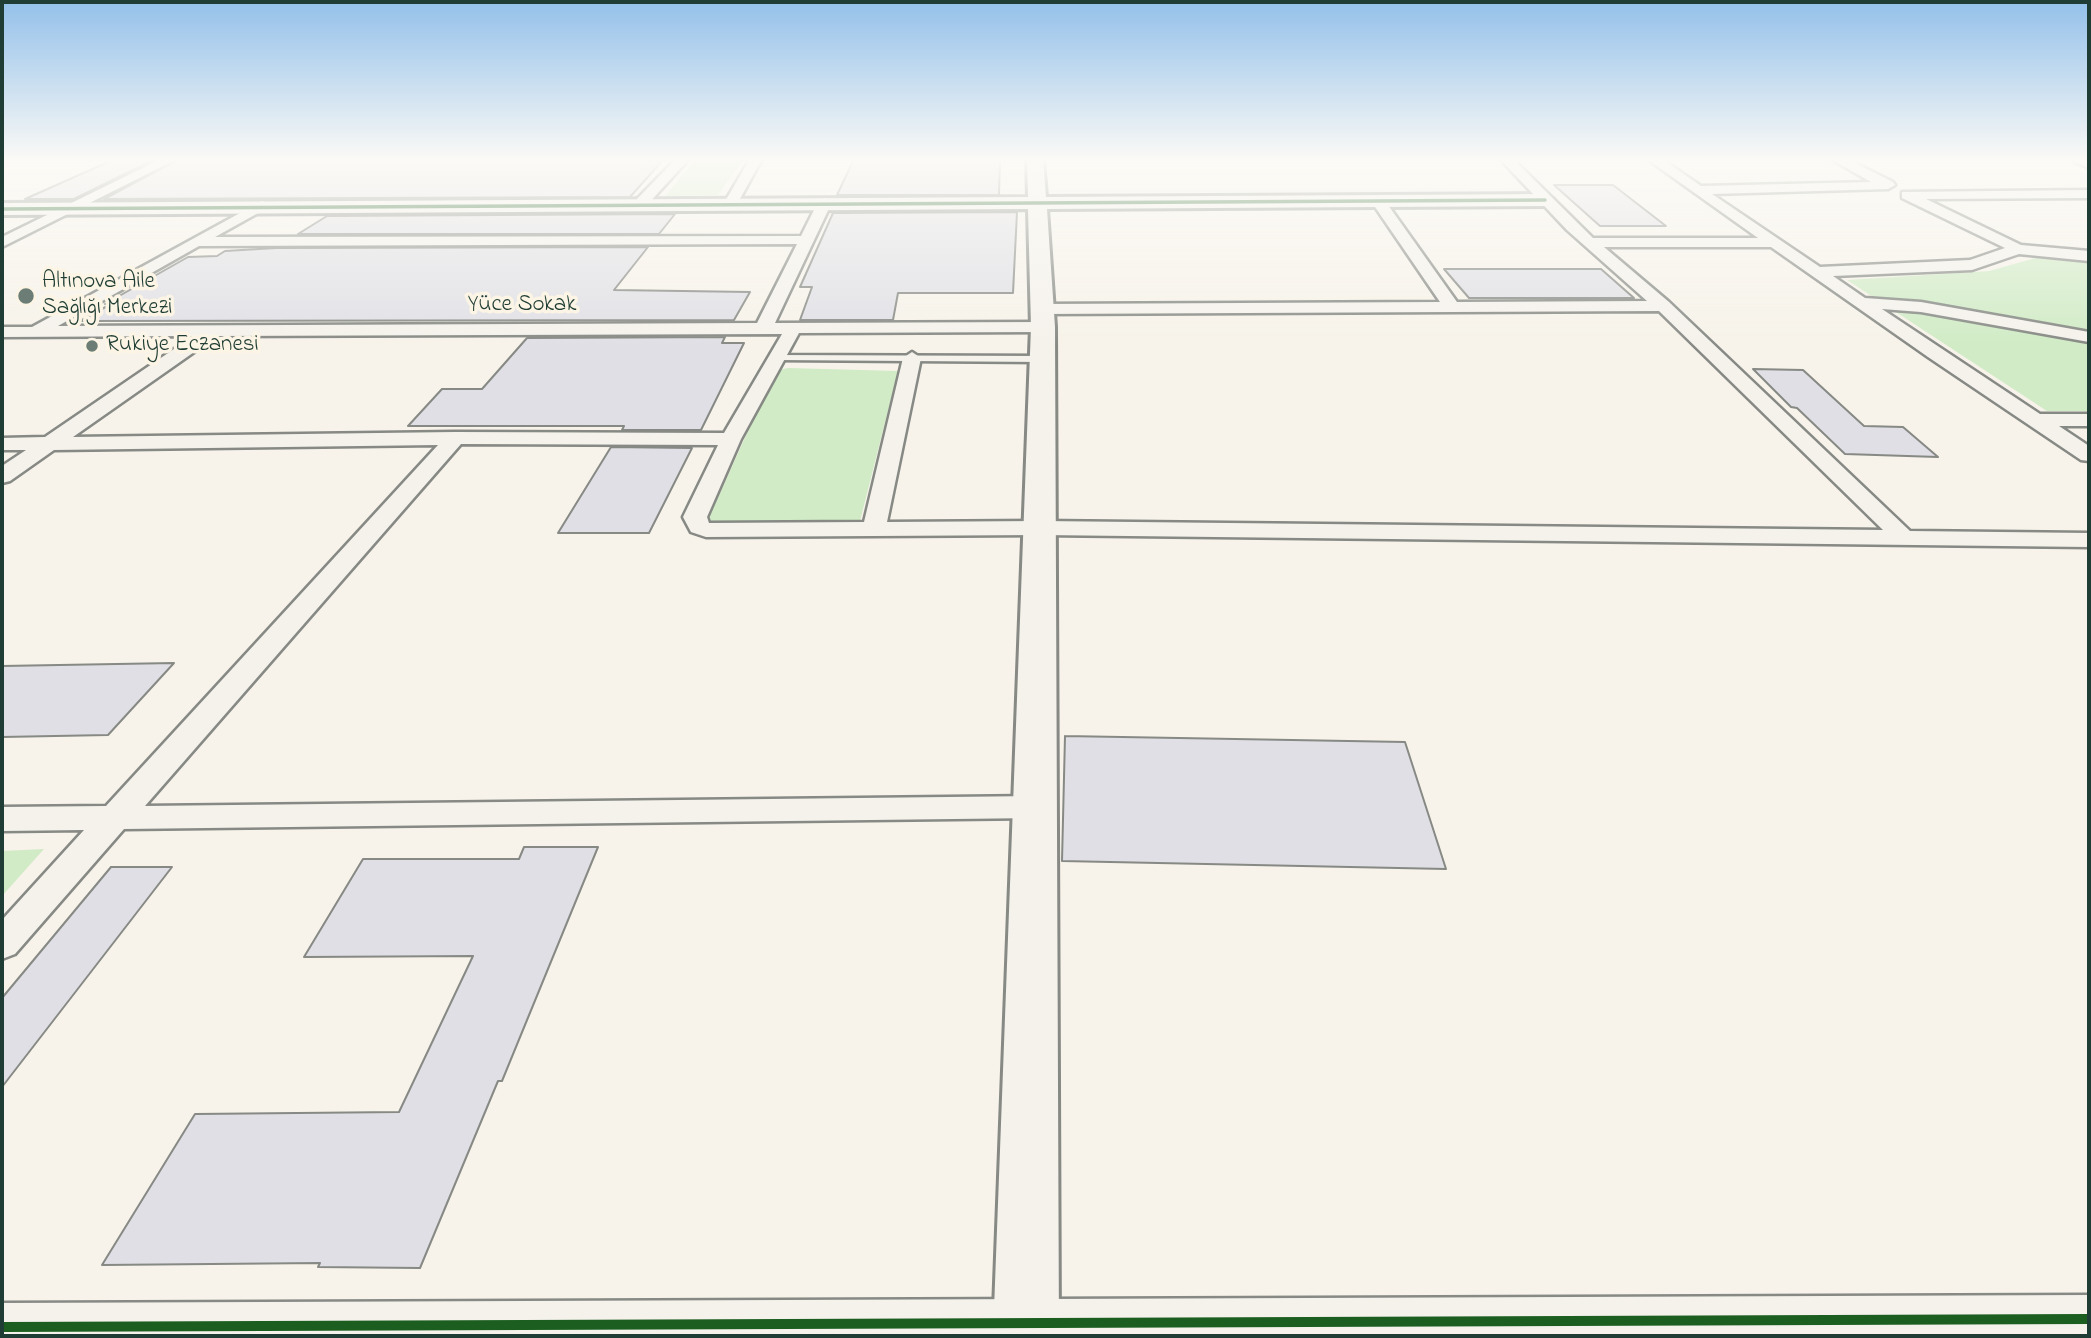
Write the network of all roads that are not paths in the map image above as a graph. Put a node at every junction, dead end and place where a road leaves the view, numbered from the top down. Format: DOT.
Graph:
graph roads {
  1 [pos="44,221"];
  2 [pos="233,221"];
  3 [pos="816,221"];
  4 [pos="1038,221"];
  5 [pos="1392,221"];
  6 [pos="1567,221"];
  7 [pos="1744,221"];
  8 [pos="1961,221"];
  9 [pos="807,240"];
  10 [pos="197,242"];
  11 [pos="1589,242"];
  12 [pos="2,243"];
  13 [pos="1775,243"];
  14 [pos="2018,249"];
  15 [pos="2089,256"];
  16 [pos="1817,272"];
  17 [pos="1861,303"];
  18 [pos="1663,306"];
  19 [pos="1452,307"];
  20 [pos="763,329"];
  21 [pos="793,329"];
  22 [pos="2,332"];
  23 [pos="34,332"];
  24 [pos="211,332"];
  25 [pos="1043,332"];
  26 [pos="2089,337"];
  27 [pos="777,357"];
  28 [pos="912,358"];
  29 [pos="2036,420"];
  30 [pos="2089,420"];
  31 [pos="455,438"];
  32 [pos="730,439"];
  33 [pos="46,443"];
  34 [pos="2,444"];
  35 [pos="2089,455"];
  36 [pos="2,477"];
  37 [pos="1041,528"];
  38 [pos="874,529"];
  39 [pos="1904,538"];
  40 [pos="2089,540"];
  41 [pos="1037,807"];
  42 [pos="2,818"];
  43 [pos="115,818"];
  44 [pos="2,944"];
  45 [pos="2089,1319"];
  46 [pos="2,1327"];
  47 [pos="1026,1330"];
  1 -- 12 [label="street"];
  2 -- 10 [label="street"];
  3 -- 9 [label="street"];
  4 -- 25 [label="street"];
  5 -- 19 [label="street"];
  6 -- 11 [label="street"];
  7 -- 13 [label="street"];
  8 -- 14 [label="street"];
  9 -- 10 [label="street"];
  9 -- 20 [label="street"];
  10 -- 23 [label="street"];
  11 -- 13 [label="street"];
  11 -- 18 [label="street"];
  13 -- 16 [label="street"];
  14 -- 15 [label="street"];
  14 -- 16 [label="street"];
  16 -- 17 [label="street"];
  17 -- 26 [label="street"];
  17 -- 29 [label="street"];
  18 -- 19 [label="street, Yüce Sokak"];
  18 -- 39 [label="street"];
  19 -- 25 [label="street, Yüce Sokak"];
  20 -- 21 [label="street, Yüce Sokak"];
  20 -- 24 [label="street, Yüce Sokak"];
  21 -- 25 [label="street, Yüce Sokak"];
  21 -- 27 [label="street"];
  22 -- 23 [label="street, Yüce Sokak"];
  23 -- 24 [label="street, Yüce Sokak"];
  24 -- 33 [label="street"];
  25 -- 28 [label="lane"];
  25 -- 37 [label="street"];
  27 -- 28 [label="lane"];
  27 -- 32 [label="street"];
  28 -- 38 [label="street"];
  29 -- 30 [label="street"];
  29 -- 35 [label="street"];
  31 -- 32 [label="street"];
  31 -- 33 [label="street"];
  31 -- 43 [label="street"];
  32 -- 38 [label="street"];
  33 -- 34 [label="street"];
  33 -- 36 [label="street"];
  37 -- 38 [label="street"];
  37 -- 39 [label="street"];
  37 -- 41 [label="street"];
  39 -- 40 [label="street"];
  41 -- 43 [label="street"];
  41 -- 47 [label="street"];
  42 -- 43 [label="street"];
  43 -- 44 [label="street"];
  45 -- 47 [label="street"];
  46 -- 47 [label="street"];
}
